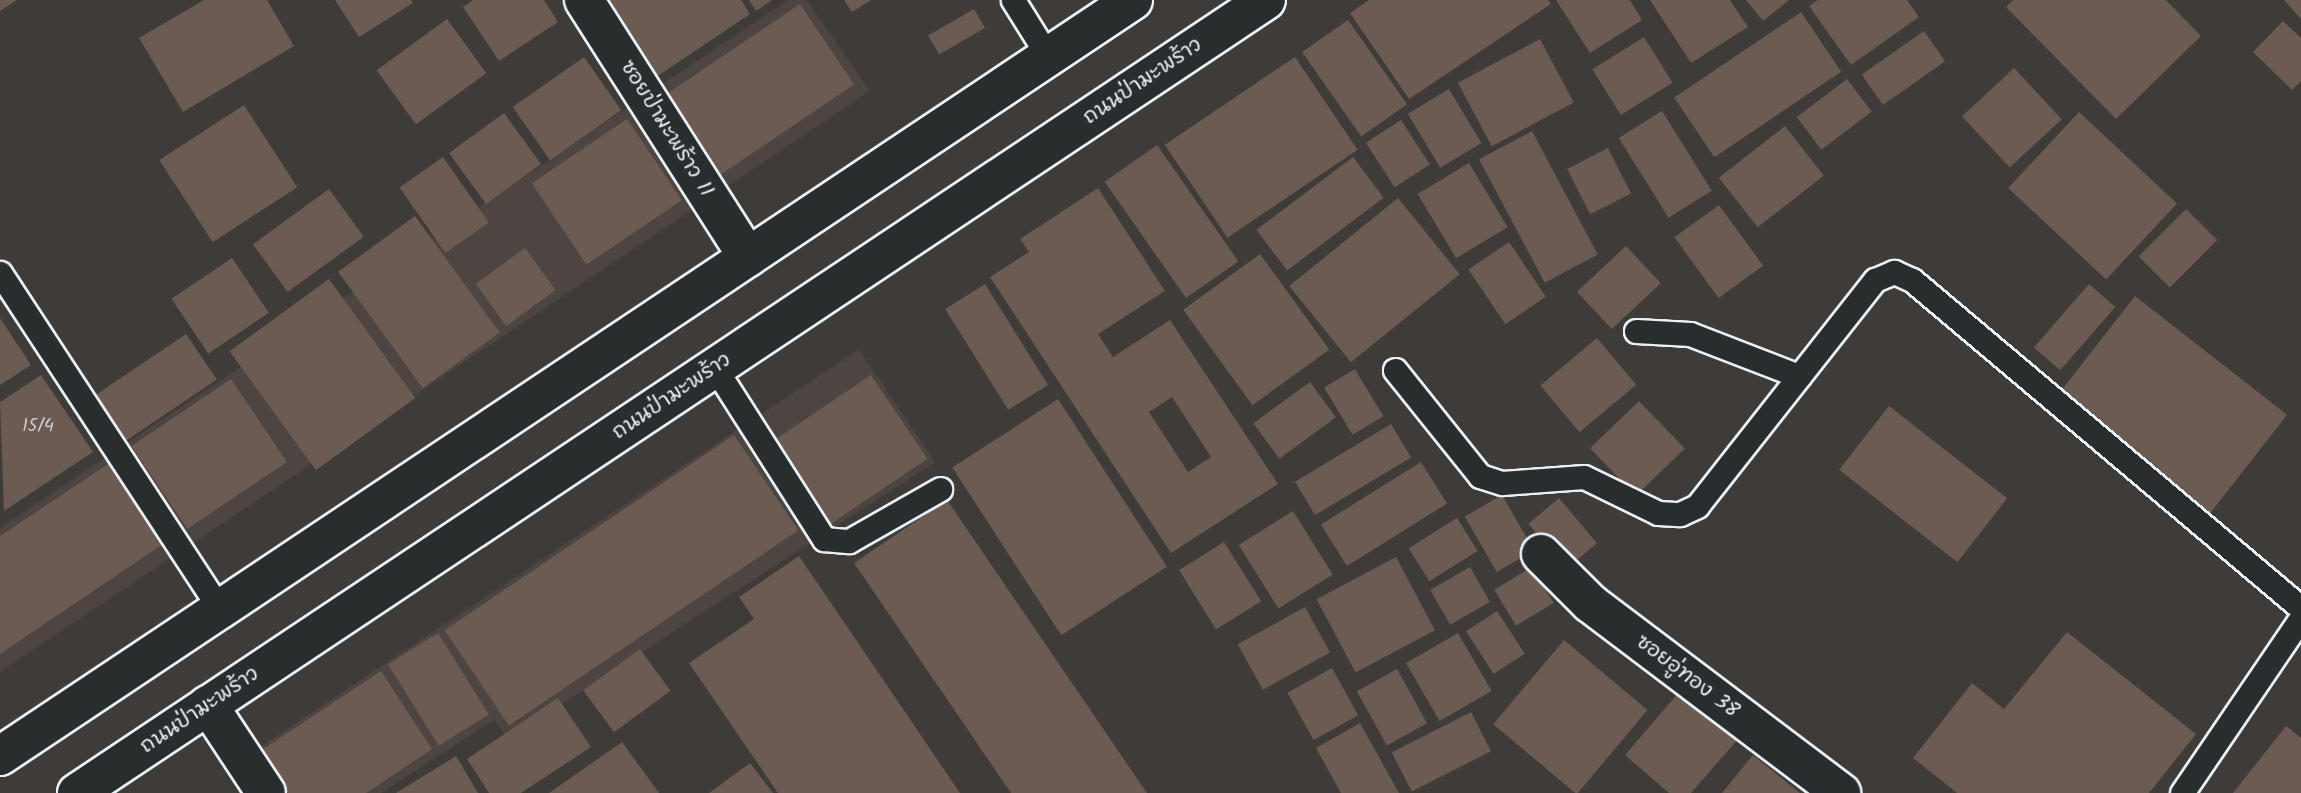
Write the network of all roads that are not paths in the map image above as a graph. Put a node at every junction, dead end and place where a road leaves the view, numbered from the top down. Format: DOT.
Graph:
graph roads {
  1 [pos="584,0"];
  2 [pos="1013,0"];
  3 [pos="1133,0"];
  4 [pos="1266,0"];
  5 [pos="1048,57"];
  6 [pos="748,257"];
  7 [pos="0,273"];
  8 [pos="1636,331"];
  9 [pos="715,368"];
  10 [pos="1395,370"];
  11 [pos="1799,376"];
  12 [pos="940,489"];
  13 [pos="1541,554"];
  14 [pos="2301,608"];
  15 [pos="220,609"];
  16 [pos="2301,618"];
  17 [pos="208,705"];
  18 [pos="0,755"];
  19 [pos="77,793"];
  20 [pos="266,793"];
  21 [pos="1841,793"];
  22 [pos="2182,793"];
  1 -- 6 [label="street, ซอยป่ามะพร้าว 11"];
  2 -- 5 [label="lane"];
  3 -- 5 [label="street"];
  4 -- 9 [label="street, ถนนป่ามะพร้าว"];
  5 -- 6 [label="street"];
  6 -- 15 [label="street"];
  7 -- 15 [label="lane"];
  8 -- 11 [label="lane"];
  9 -- 12 [label="lane"];
  9 -- 17 [label="street, ถนนป่ามะพร้าว"];
  10 -- 11 [label="lane"];
  11 -- 14 [label="lane"];
  13 -- 21 [label="street, ซอยอู่ทอง 38"];
  15 -- 18 [label="street"];
  16 -- 22 [label="lane"];
  17 -- 19 [label="street, ถนนป่ามะพร้าว"];
  17 -- 20 [label="street"];
}
